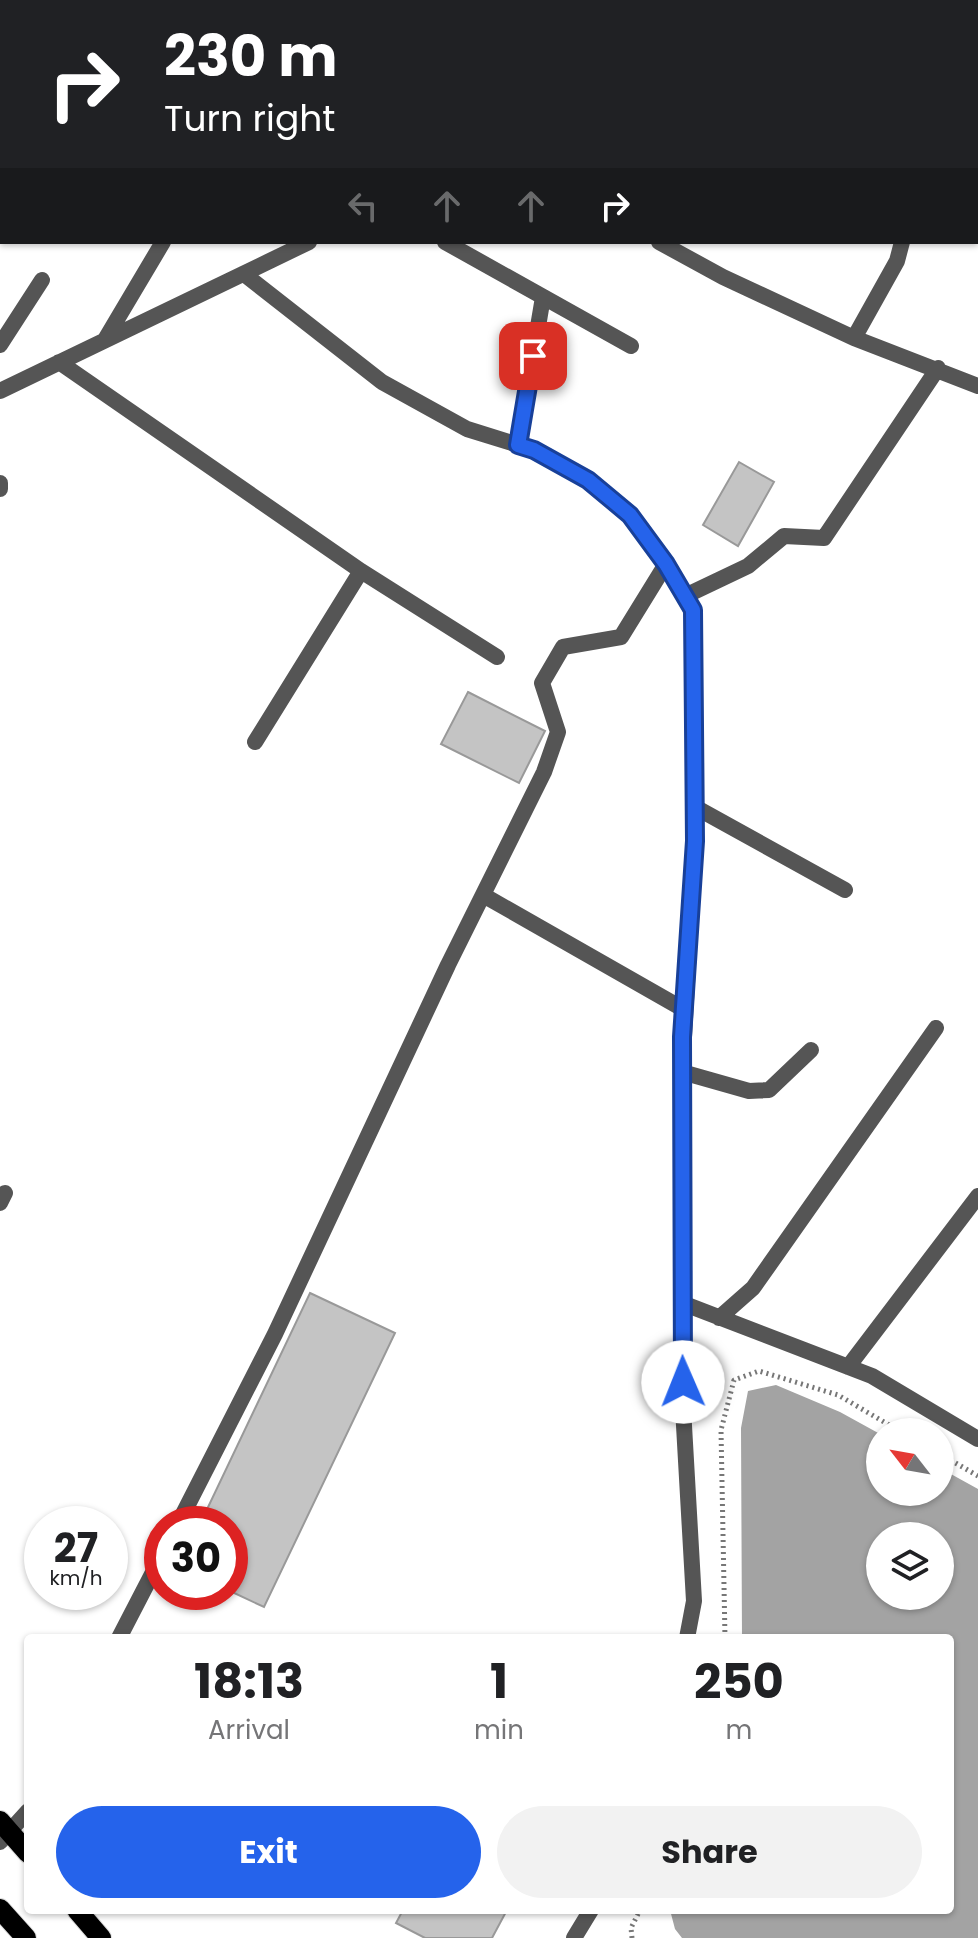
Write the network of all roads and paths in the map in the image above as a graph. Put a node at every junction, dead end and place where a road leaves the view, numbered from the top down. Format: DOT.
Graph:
graph roads {
  1 [pos="162,244"];
  2 [pos="305,244"];
  3 [pos="449,244"];
  4 [pos="663,244"];
  5 [pos="901,244"];
  6 [pos="244,274"];
  7 [pos="42,280"];
  8 [pos="543,297"];
  9 [pos="854,338"];
  10 [pos="106,339"];
  11 [pos="0,345"];
  12 [pos="631,346"];
  13 [pos="59,362"];
  14 [pos="938,368"];
  15 [pos="976,380"];
  16 [pos="0,391"];
  17 [pos="518,445"];
  18 [pos="0,483"];
  19 [pos="0,489"];
  20 [pos="666,564"];
  21 [pos="361,571"];
  22 [pos="685,596"];
  23 [pos="497,657"];
  24 [pos="255,742"];
  25 [pos="695,807"];
  26 [pos="845,890"];
  27 [pos="483,895"];
  28 [pos="683,1009"];
  29 [pos="936,1028"];
  30 [pos="811,1050"];
  31 [pos="682,1072"];
  32 [pos="978,1196"];
  33 [pos="682,1303"];
  34 [pos="719,1318"];
  35 [pos="848,1367"];
  36 [pos="877,1418"];
  37 [pos="978,1439"];
  38 [pos="954,1462"];
  39 [pos="978,1476"];
  40 [pos="187,1506"];
  41 [pos="144,1590"];
  42 [pos="121,1634"];
  43 [pos="688,1634"];
  44 [pos="725,1634"];
  45 [pos="24,1814"];
  46 [pos="3,1832"];
  47 [pos="24,1850"];
  48 [pos="0,1909"];
  49 [pos="80,1914"];
  50 [pos="589,1914"];
  51 [pos="638,1914"];
  52 [pos="26,1938"];
  53 [pos="101,1938"];
  54 [pos="574,1938"];
  55 [pos="632,1938"];
  1 -- 10 [label="street"];
  2 -- 6 [label="street"];
  3 -- 8 [label="street"];
  4 -- 9 [label="street"];
  5 -- 9 [label="street"];
  6 -- 10 [label="street"];
  6 -- 17 [label="street"];
  7 -- 11 [label="street"];
  8 -- 12 [label="street"];
  8 -- 17 [label="street"];
  9 -- 14 [label="street"];
  10 -- 13 [label="street"];
  13 -- 16 [label="street"];
  13 -- 21 [label="street"];
  14 -- 15 [label="street"];
  14 -- 22 [label="street"];
  17 -- 20 [label="street"];
  18 -- 19 [label="street"];
  20 -- 22 [label="street"];
  20 -- 27 [label="street"];
  21 -- 23 [label="street"];
  21 -- 24 [label="street"];
  22 -- 25 [label="street"];
  25 -- 26 [label="street"];
  25 -- 28 [label="street"];
  27 -- 28 [label="street"];
  27 -- 40 [label="street"];
  28 -- 31 [label="street"];
  29 -- 34 [label="street"];
  30 -- 31 [label="street"];
  31 -- 33 [label="street"];
  32 -- 35 [label="street"];
  33 -- 34 [label="street"];
  33 -- 43 [label="street"];
  34 -- 35 [label="street"];
  35 -- 37 [label="street"];
  36 -- 44 [label="path"];
  38 -- 39 [label="path"];
  41 -- 42 [label="street"];
  45 -- 46 [label="street"];
  46 -- 47 [label="main road"];
  48 -- 52 [label="main road"];
  49 -- 53 [label="main road"];
  50 -- 54 [label="street"];
  51 -- 55 [label="path"];
}
